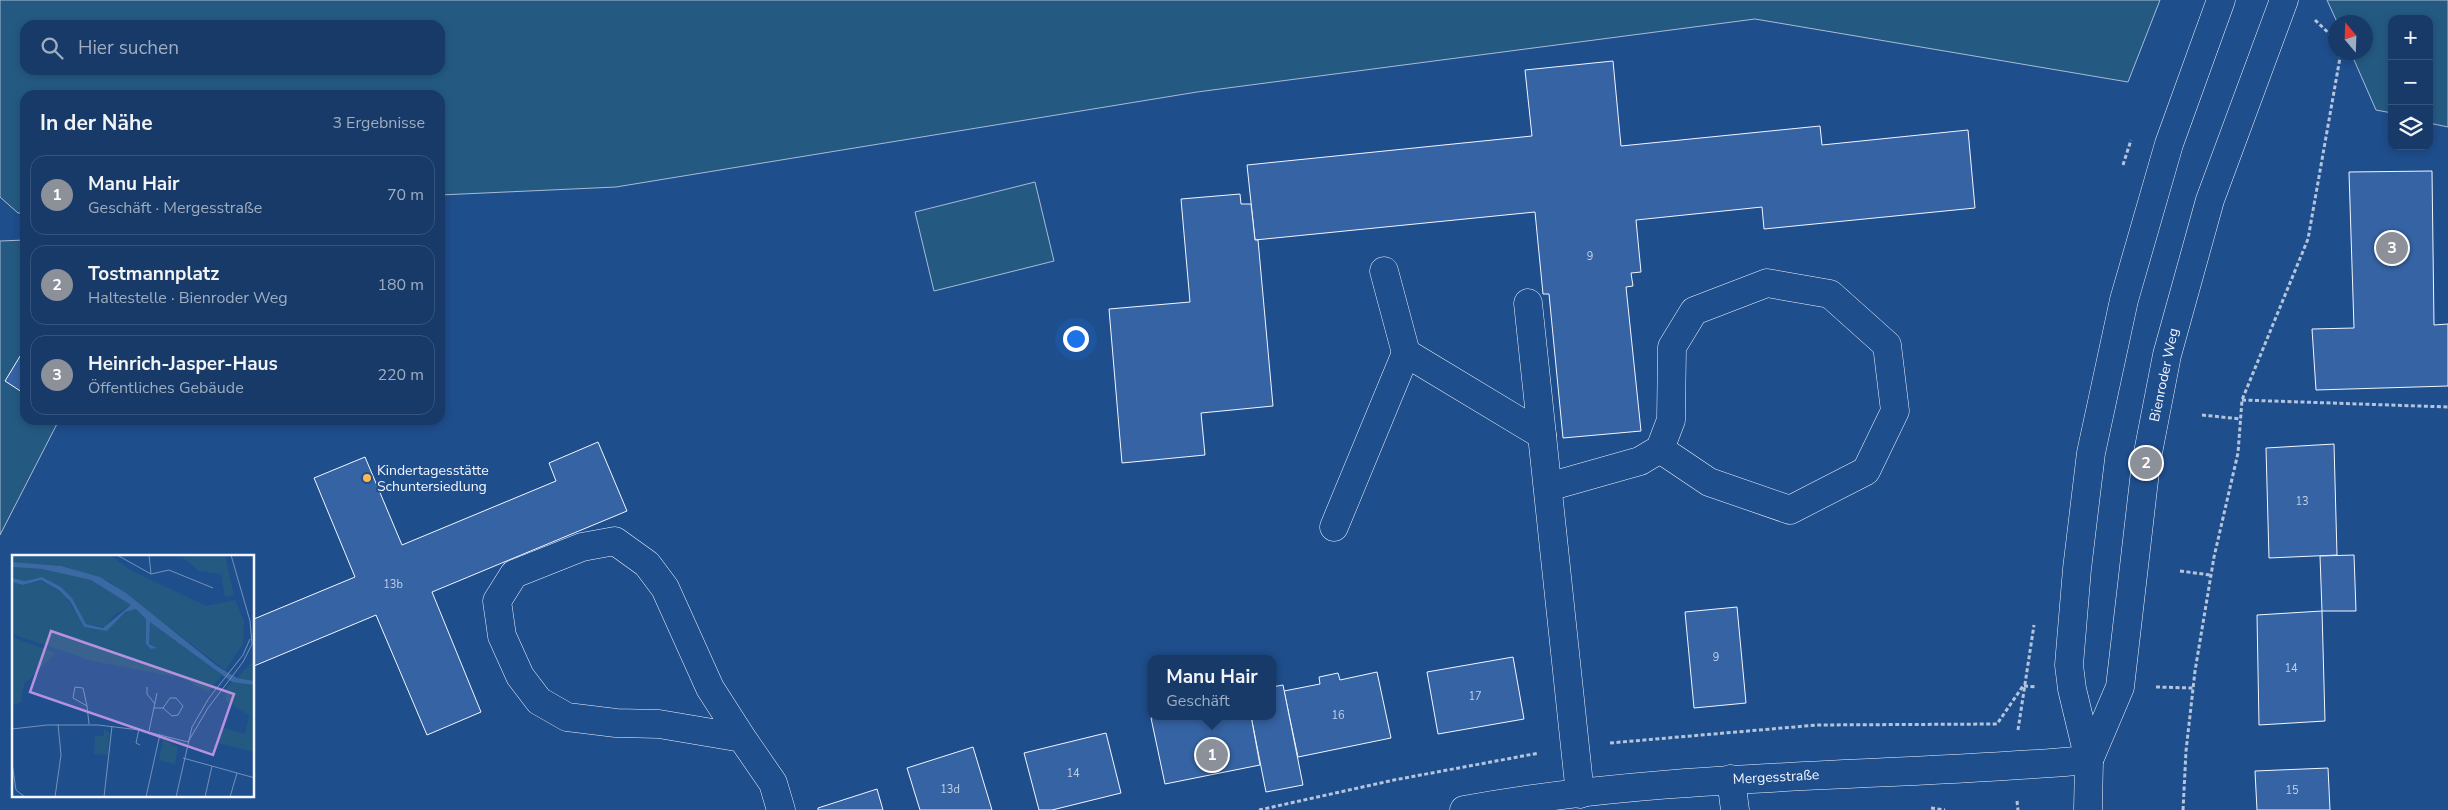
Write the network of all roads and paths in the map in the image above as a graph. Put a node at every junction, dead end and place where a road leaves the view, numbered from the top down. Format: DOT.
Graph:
graph roads {
  1 [pos="2221,0"];
  2 [pos="2284,0"];
  3 [pos="2308,13"];
  4 [pos="2328,32"];
  5 [pos="2340,60"];
  6 [pos="1384,271"];
  7 [pos="1528,303"];
  8 [pos="1406,353"];
  9 [pos="2242,400"];
  10 [pos="2448,407"];
  11 [pos="2202,415"];
  12 [pos="2241,419"];
  13 [pos="1542,435"];
  14 [pos="1660,449"];
  15 [pos="1548,487"];
  16 [pos="1334,527"];
  17 [pos="2180,571"];
  18 [pos="2210,575"];
  19 [pos="1997,724"];
  20 [pos="742,738"];
  21 [pos="2089,760"];
  22 [pos="2017,766"];
  23 [pos="1731,779"];
  24 [pos="1580,794"];
  25 [pos="781,810"];
  26 [pos="1464,810"];
  27 [pos="1735,810"];
  28 [pos="2088,810"];
  29 [pos="2183,810"];
  1 -- 21 [label="main road, Bienroder Weg"];
  2 -- 21 [label="main road, Bienroder Weg"];
  3 -- 4 [label="path"];
  5 -- 9 [label="path"];
  6 -- 8 [label="main road"];
  7 -- 13 [label="main road"];
  8 -- 13 [label="main road"];
  8 -- 16 [label="main road"];
  9 -- 10 [label="path"];
  9 -- 12 [label="path"];
  11 -- 12 [label="path"];
  12 -- 18 [label="path"];
  13 -- 15 [label="main road"];
  14 -- 14 [label="main road"];
  14 -- 15 [label="main road"];
  15 -- 24 [label="main road"];
  17 -- 18 [label="path"];
  18 -- 29 [label="path"];
  19 -- 22 [label="path"];
  20 -- 20 [label="main road"];
  20 -- 25 [label="main road"];
  21 -- 22 [label="main road, Mergesstraße"];
  21 -- 28 [label="main road, Bienroder Weg"];
  22 -- 23 [label="main road, Mergesstraße"];
  23 -- 24 [label="main road, Mergesstraße"];
  23 -- 27 [label="main road"];
  24 -- 26 [label="main road, Mergesstraße"];
}
